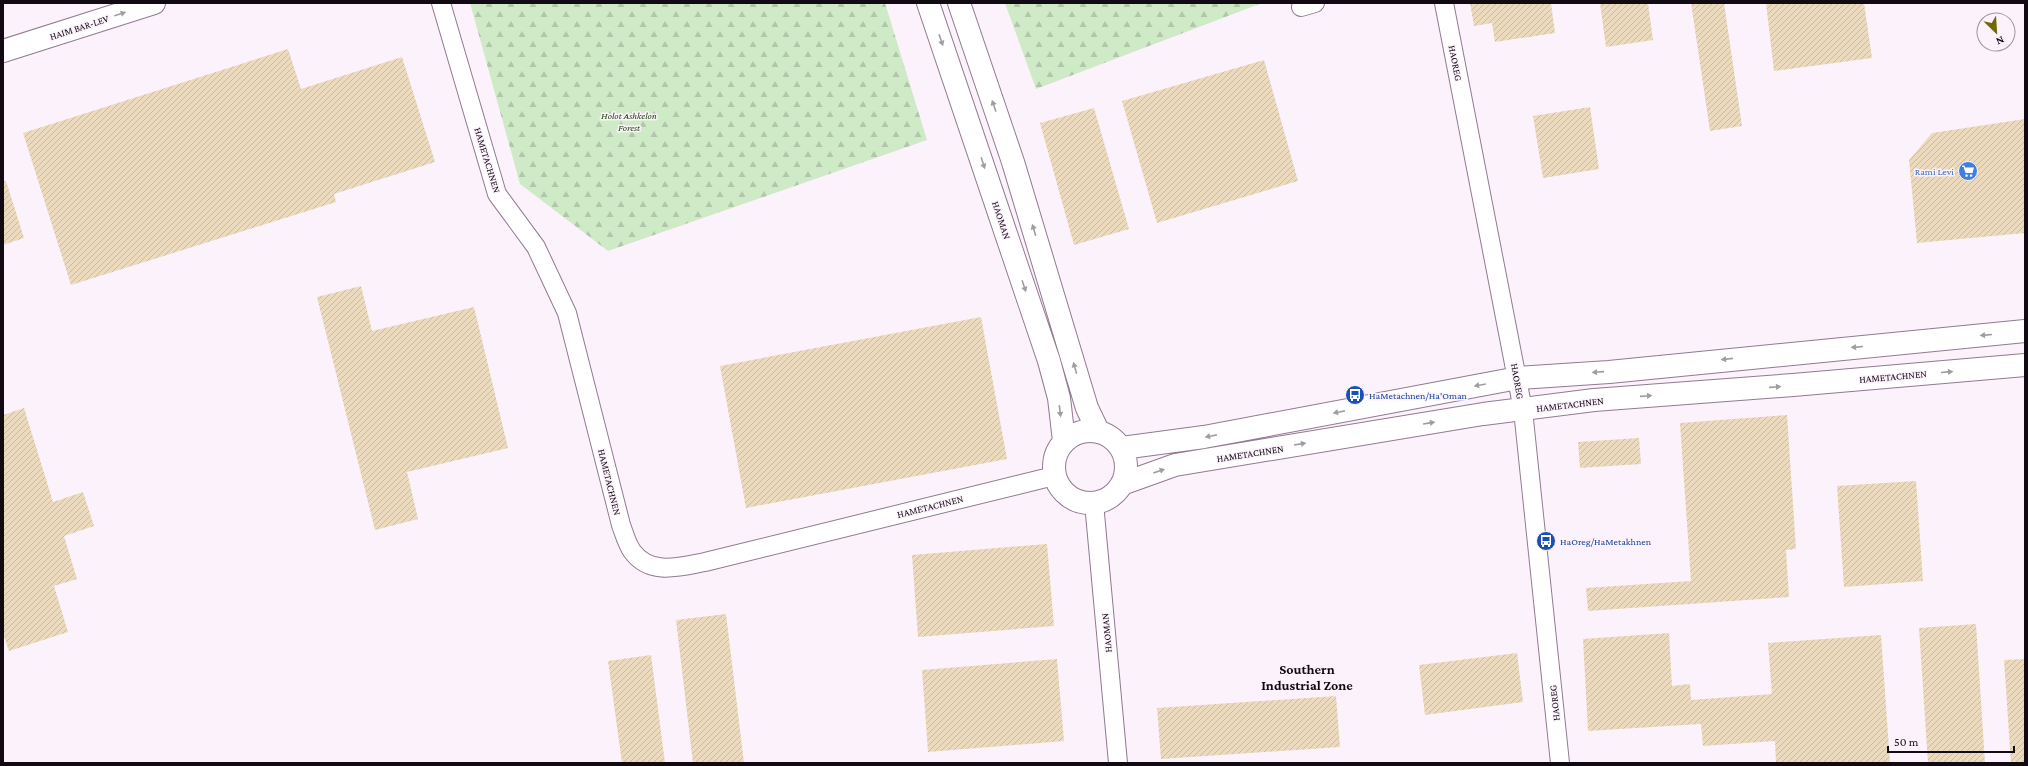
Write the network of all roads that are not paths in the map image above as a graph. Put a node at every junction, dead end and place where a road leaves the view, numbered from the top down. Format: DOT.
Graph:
graph roads {
  1 [pos="154,3"];
  2 [pos="441,3"];
  3 [pos="928,3"];
  4 [pos="959,3"];
  5 [pos="1444,3"];
  6 [pos="3,51"];
  7 [pos="2025,331"];
  8 [pos="2025,365"];
  9 [pos="1518,378"];
  10 [pos="1524,410"];
  11 [pos="1098,431"];
  12 [pos="1064,441"];
  13 [pos="1122,448"];
  14 [pos="1054,476"];
  15 [pos="1122,484"];
  16 [pos="1094,503"];
  17 [pos="1118,763"];
  18 [pos="1560,763"];
  6 -- 1 [label="street, HAIM BAR-LEV, one-way"];
  2 -- 14 [label="street, HAMETACHNEN"];
  3 -- 12 [label="street, HAOMAN, one-way"];
  11 -- 4 [label="street, one-way"];
  5 -- 9 [label="street, HAOREG"];
  7 -- 9 [label="street, one-way"];
  10 -- 8 [label="street, HAMETACHNEN, one-way"];
  9 -- 10 [label="street, HAOREG"];
  9 -- 13 [label="street, one-way"];
  15 -- 10 [label="street, HAMETACHNEN, one-way"];
  10 -- 18 [label="street, HAOREG"];
  11 -- 12 [label="street"];
  11 -- 13 [label="street"];
  12 -- 14 [label="street"];
  13 -- 15 [label="street"];
  14 -- 16 [label="street"];
  15 -- 16 [label="street"];
  16 -- 17 [label="street, HAOMAN"];
}
